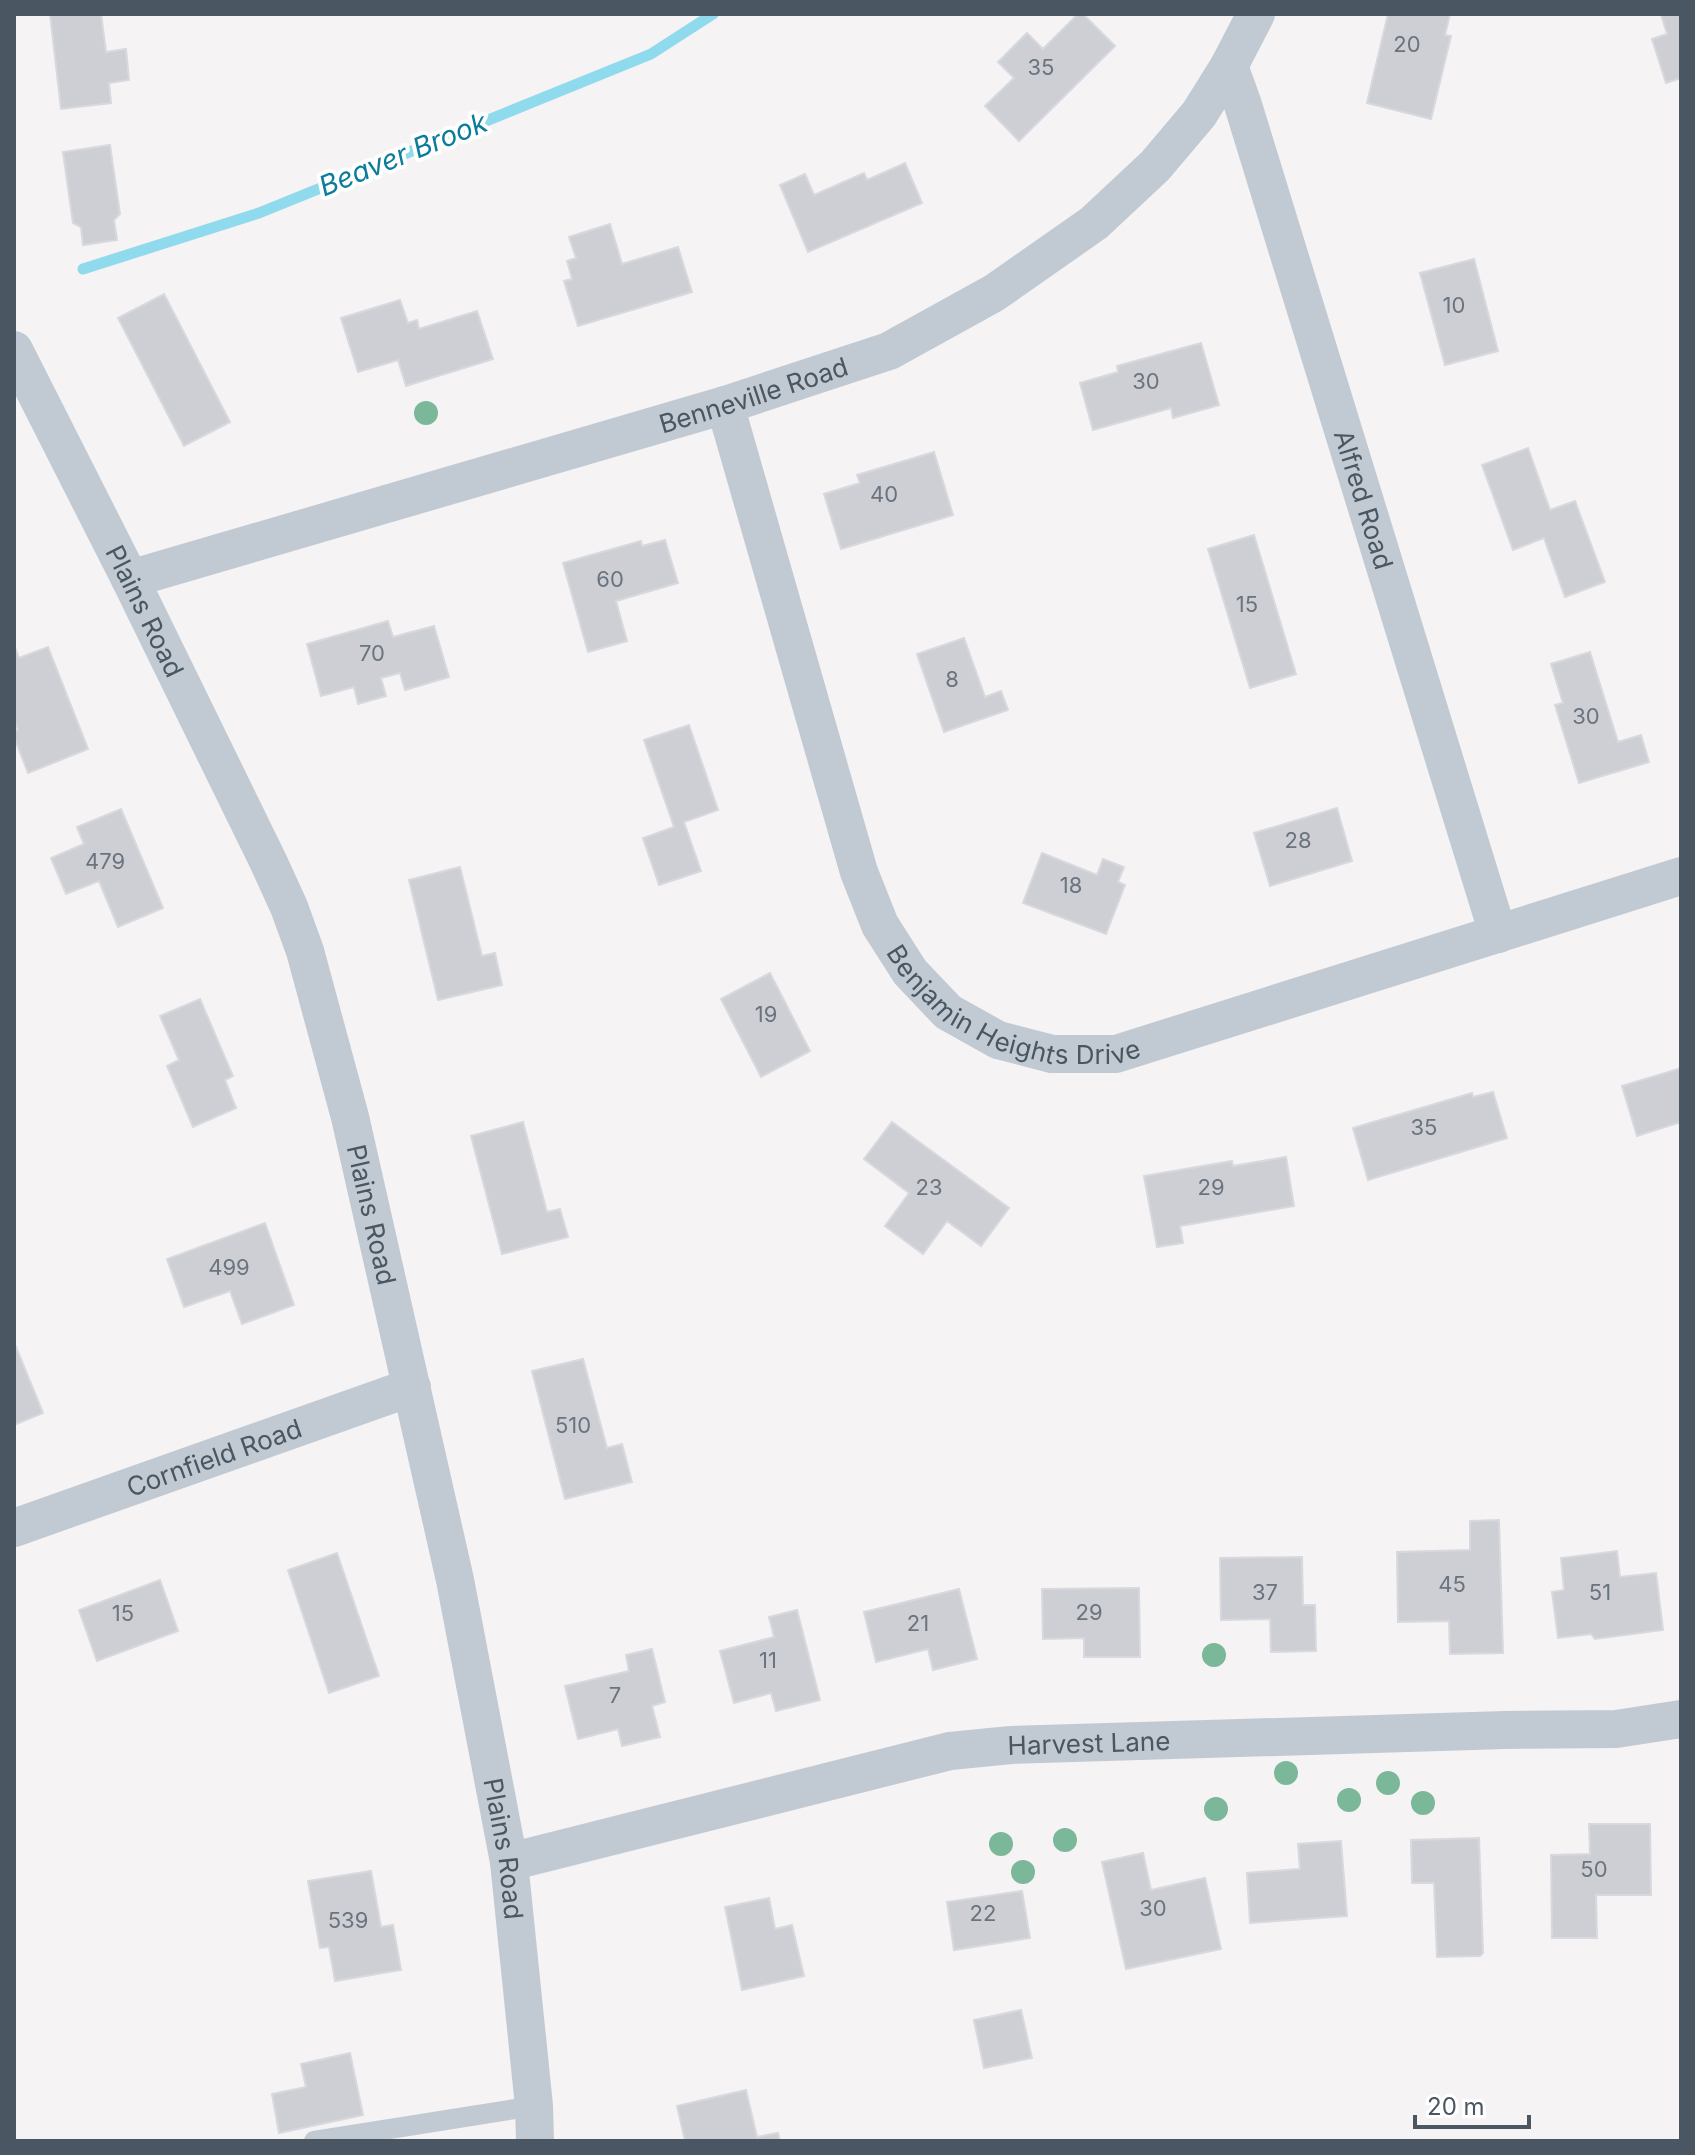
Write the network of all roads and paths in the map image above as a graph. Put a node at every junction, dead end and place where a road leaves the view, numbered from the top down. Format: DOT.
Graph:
graph roads {
  1 [pos="1256,14"];
  2 [pos="1229,66"];
  3 [pos="14,350"];
  4 [pos="725,405"];
  5 [pos="130,579"];
  6 [pos="1681,876"];
  7 [pos="1498,934"];
  8 [pos="412,1387"];
  9 [pos="14,1528"];
  10 [pos="1681,1719"];
  11 [pos="509,1862"];
  12 [pos="535,2124"];
  13 [pos="314,2141"];
  1 -- 2 [label="street, Benneville Road"];
  2 -- 4 [label="street, Benneville Road"];
  2 -- 7 [label="street, Alfred Road"];
  3 -- 5 [label="street, Plains Road"];
  4 -- 5 [label="street, Benneville Road"];
  4 -- 7 [label="street, Benjamin Heights Drive"];
  5 -- 8 [label="street, Plains Road"];
  6 -- 7 [label="street, Benjamin Heights Drive"];
  8 -- 9 [label="street, Cornfield Road"];
  8 -- 11 [label="street, Plains Road"];
  10 -- 11 [label="street, Harvest Lane"];
  11 -- 12 [label="street, Plains Road"];
  12 -- 13 [label="lane"];
}
